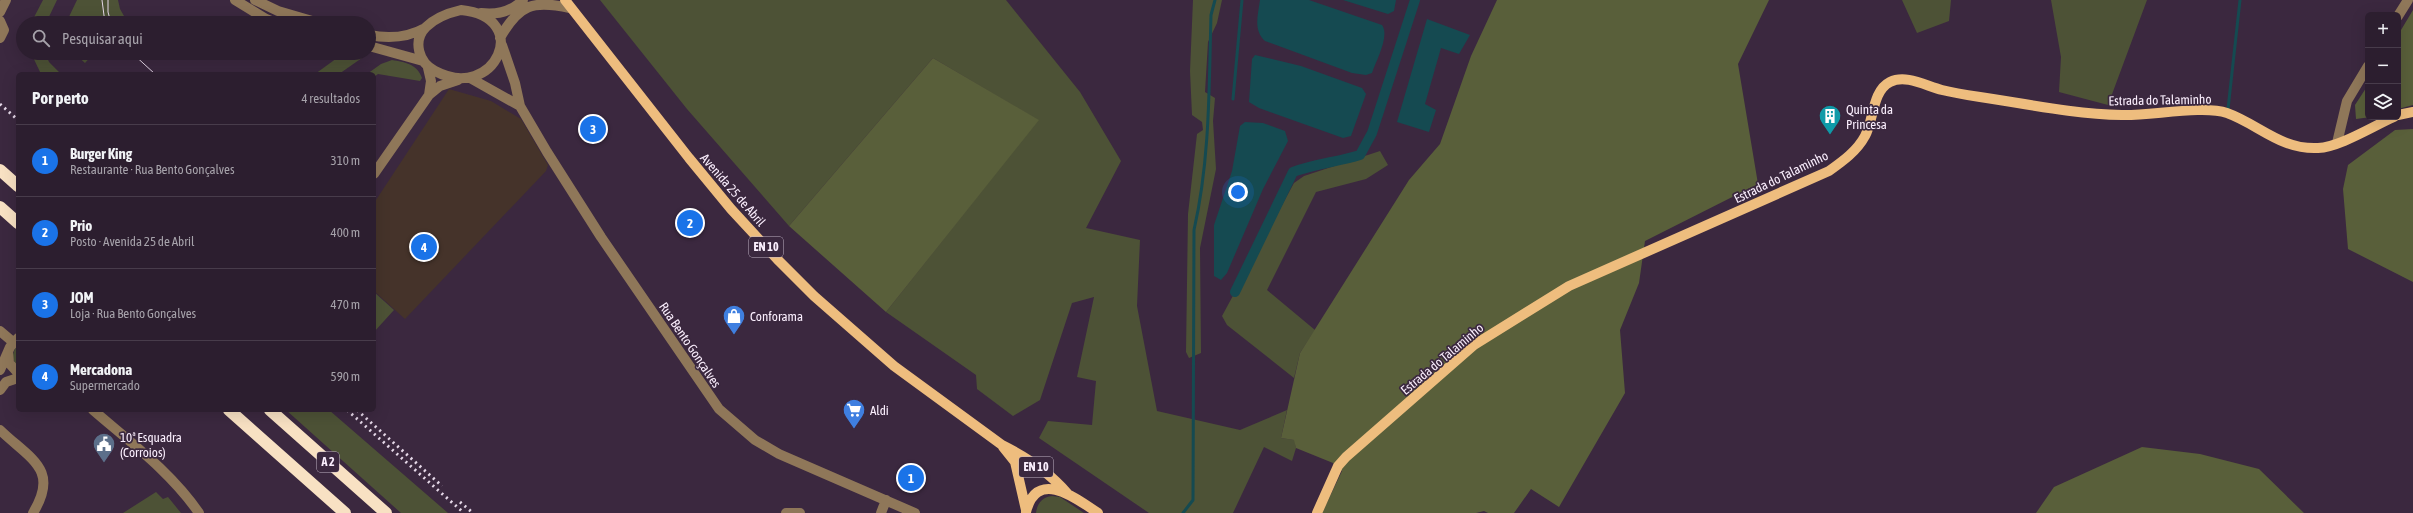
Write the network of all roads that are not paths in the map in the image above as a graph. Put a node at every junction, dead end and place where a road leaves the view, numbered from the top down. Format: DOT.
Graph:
graph roads {
  1 [pos="6,0"];
  2 [pos="234,0"];
  3 [pos="255,0"];
  4 [pos="523,0"];
  5 [pos="2408,0"];
  6 [pos="568,4"];
  7 [pos="0,12"];
  8 [pos="476,12"];
  9 [pos="2400,12"];
  10 [pos="260,16"];
  11 [pos="295,16"];
  12 [pos="0,21"];
  13 [pos="425,28"];
  14 [pos="376,36"];
  15 [pos="0,38"];
  16 [pos="501,41"];
  17 [pos="376,48"];
  18 [pos="426,64"];
  19 [pos="2365,71"];
  20 [pos="467,78"];
  21 [pos="429,95"];
  22 [pos="520,106"];
  23 [pos="2413,112"];
  24 [pos="2401,114"];
  25 [pos="2387,120"];
  26 [pos="2337,143"];
  27 [pos="0,170"];
  28 [pos="376,171"];
  29 [pos="16,184"];
  30 [pos="0,207"];
  31 [pos="16,221"];
  32 [pos="0,331"];
  33 [pos="16,340"];
  34 [pos="8,352"];
  35 [pos="0,370"];
  36 [pos="16,371"];
  37 [pos="16,379"];
  38 [pos="0,390"];
  39 [pos="95,412"];
  40 [pos="231,412"];
  41 [pos="272,412"];
  42 [pos="0,430"];
  43 [pos="1002,445"];
  44 [pos="1067,493"];
  45 [pos="886,500"];
  46 [pos="1026,512"];
  47 [pos="33,513"];
  48 [pos="199,513"];
  49 [pos="345,513"];
  50 [pos="386,513"];
  51 [pos="786,513"];
  52 [pos="800,513"];
  53 [pos="881,513"];
  54 [pos="915,513"];
  55 [pos="1098,513"];
  56 [pos="1317,513"];
  1 -- 7 [label="street"];
  2 -- 10 [label="street"];
  3 -- 11 [label="street"];
  4 -- 8 [label="street"];
  5 -- 9 [label="street"];
  6 -- 16 [label="street"];
  6 -- 43 [label="main road, Avenida 25 de Abril / EN 10"];
  8 -- 13 [label="street"];
  8 -- 16 [label="street"];
  12 -- 15 [label="street"];
  13 -- 14 [label="street"];
  13 -- 18 [label="street"];
  16 -- 20 [label="street"];
  16 -- 22 [label="street, Rua Bento Gonçalves"];
  17 -- 18 [label="street"];
  18 -- 20 [label="street"];
  18 -- 21 [label="street"];
  19 -- 26 [label="street"];
  20 -- 21 [label="street"];
  20 -- 22 [label="street, Rua Bento Gonçalves"];
  21 -- 28 [label="street"];
  22 -- 45 [label="street, Rua Bento Gonçalves"];
  23 -- 24 [label="main road"];
  25 -- 26 [label="main road, Estrada do Talaminho"];
  26 -- 56 [label="main road, Estrada do Talaminho"];
  27 -- 29 [label="highway"];
  30 -- 31 [label="highway"];
  32 -- 33 [label="street"];
  33 -- 34 [label="street"];
  34 -- 35 [label="street"];
  34 -- 36 [label="street"];
  37 -- 38 [label="street"];
  39 -- 48 [label="street"];
  40 -- 49 [label="highway, A 2"];
  41 -- 50 [label="highway, A 2"];
  42 -- 47 [label="street"];
  43 -- 44 [label="main road, Avenida 25 de Abril / EN 10"];
  43 -- 46 [label="main road, Avenida 25 de Abril / EN 10"];
  44 -- 46 [label="main road, Avenida 25 de Abril / EN 10"];
  44 -- 55 [label="main road, Avenida 25 de Abril / EN 10"];
  45 -- 53 [label="street"];
  45 -- 54 [label="street, Rua Bento Gonçalves"];
  51 -- 52 [label="street"];
}
